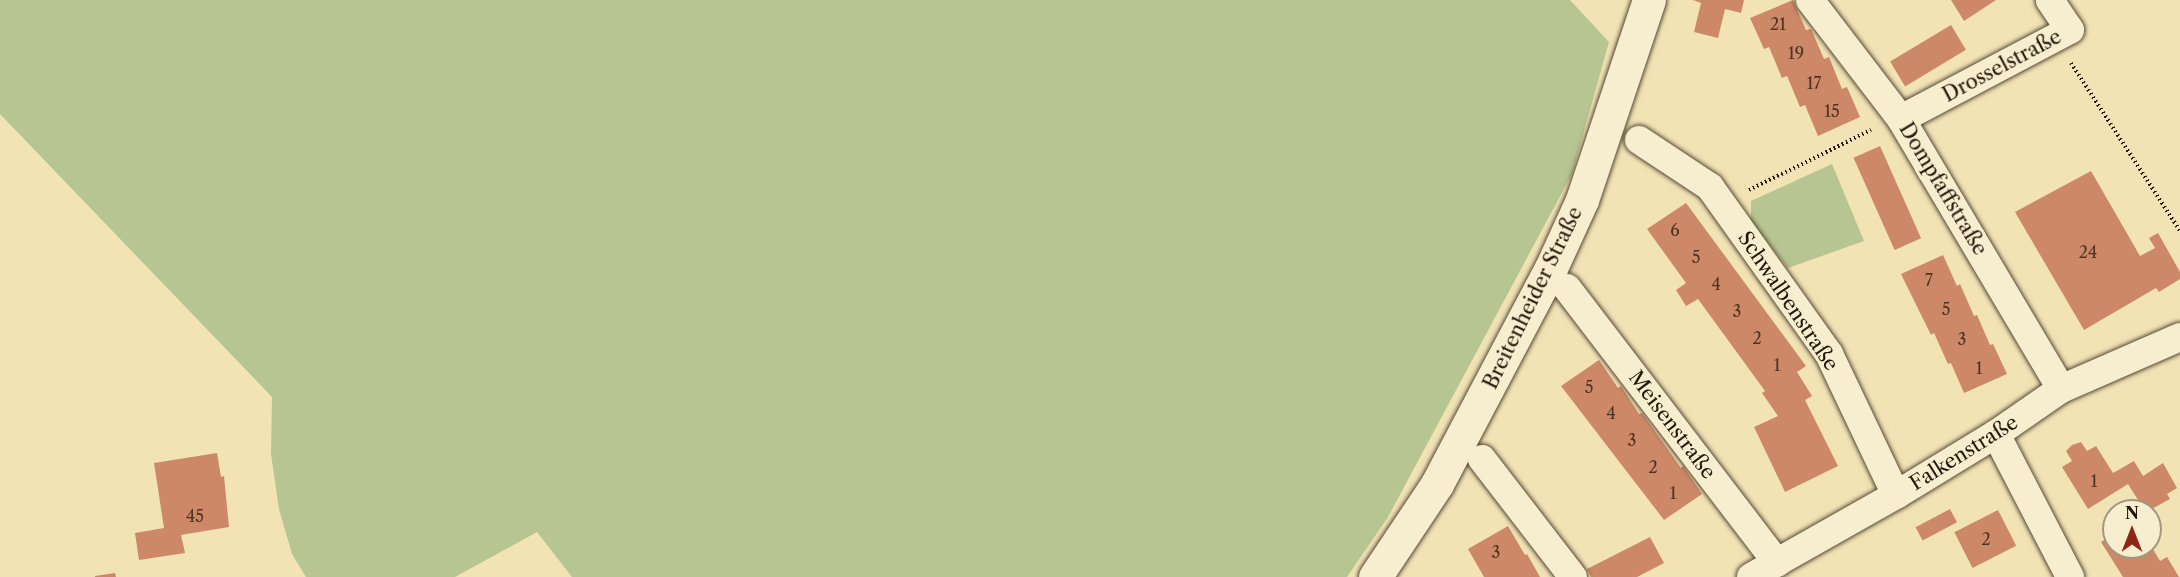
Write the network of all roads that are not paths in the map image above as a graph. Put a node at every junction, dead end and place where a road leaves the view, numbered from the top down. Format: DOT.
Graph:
graph roads {
  1 [pos="1649,0"];
  2 [pos="1810,0"];
  3 [pos="2050,0"];
  4 [pos="1901,118"];
  5 [pos="1639,140"];
  6 [pos="1567,288"];
  7 [pos="2180,337"];
  8 [pos="2061,388"];
  9 [pos="1996,434"];
  10 [pos="1482,459"];
  11 [pos="1896,495"];
  12 [pos="1777,563"];
  13 [pos="1375,577"];
  14 [pos="1573,577"];
  15 [pos="1751,577"];
  16 [pos="2070,577"];
  1 -- 13 [label="street, Breitenheider Straße"];
  2 -- 4 [label="street, Dompfaffstraße"];
  3 -- 4 [label="street, Drosselstraße"];
  4 -- 8 [label="street, Dompfaffstraße"];
  5 -- 11 [label="street, Schwalbenstraße"];
  6 -- 12 [label="street, Meisenstraße"];
  7 -- 8 [label="street, Falkenstraße"];
  8 -- 9 [label="street, Falkenstraße"];
  9 -- 11 [label="street, Falkenstraße"];
  9 -- 16 [label="street"];
  10 -- 14 [label="street"];
  11 -- 12 [label="street, Falkenstraße"];
  12 -- 15 [label="street, Falkenstraße"];
}
